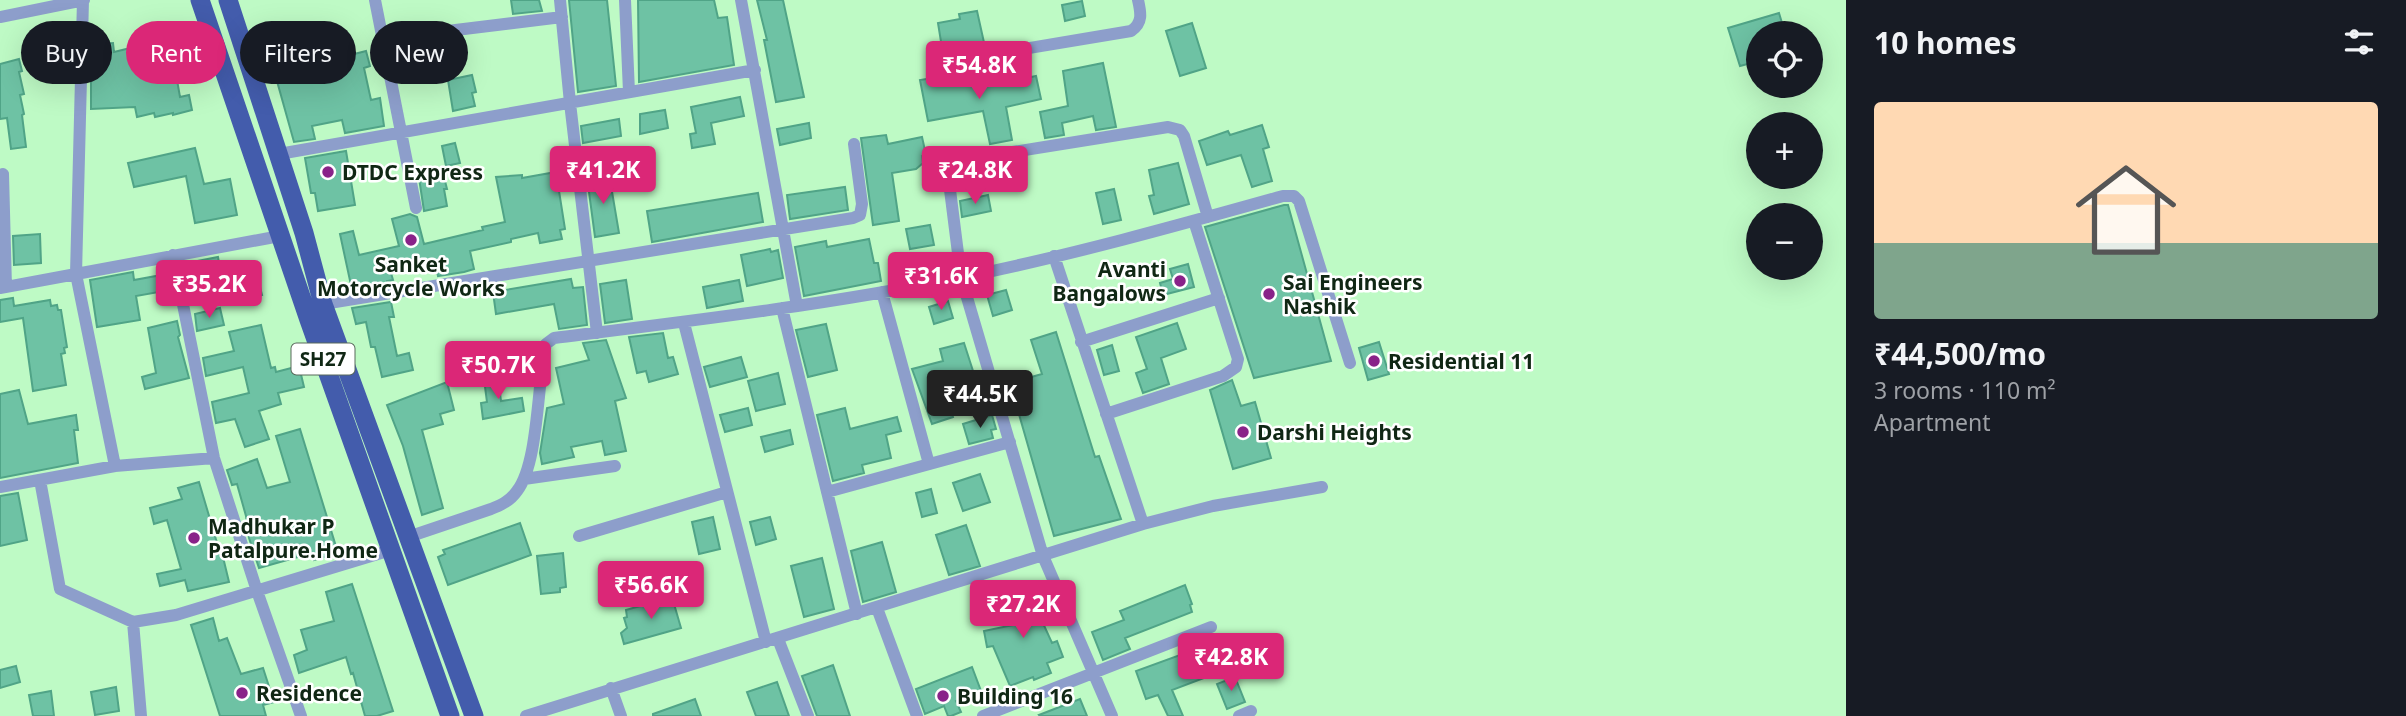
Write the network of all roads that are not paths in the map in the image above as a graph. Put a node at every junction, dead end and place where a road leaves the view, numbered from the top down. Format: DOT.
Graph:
graph roads {
  1 [pos="84,0"];
  2 [pos="200,0"];
  3 [pos="228,0"];
  4 [pos="374,0"];
  5 [pos="560,0"];
  6 [pos="625,0"];
  7 [pos="741,0"];
  8 [pos="1138,0"];
  9 [pos="0,17"];
  10 [pos="562,17"];
  11 [pos="378,21"];
  12 [pos="468,28"];
  13 [pos="940,63"];
  14 [pos="755,70"];
  15 [pos="391,84"];
  16 [pos="629,92"];
  17 [pos="570,103"];
  18 [pos="401,133"];
  19 [pos="854,144"];
  20 [pos="279,154"];
  21 [pos="0,175"];
  22 [pos="416,208"];
  23 [pos="1208,217"];
  24 [pos="1194,221"];
  25 [pos="783,229"];
  26 [pos="280,236"];
  27 [pos="173,255"];
  28 [pos="1054,256"];
  29 [pos="588,261"];
  30 [pos="76,274"];
  31 [pos="961,277"];
  32 [pos="3,288"];
  33 [pos="882,292"];
  34 [pos="1219,298"];
  35 [pos="323,304"];
  36 [pos="797,306"];
  37 [pos="782,308"];
  38 [pos="684,323"];
  39 [pos="597,333"];
  40 [pos="1081,342"];
  41 [pos="1350,363"];
  42 [pos="1105,414"];
  43 [pos="1010,442"];
  44 [pos="214,458"];
  45 [pos="929,464"];
  46 [pos="115,466"];
  47 [pos="615,466"];
  48 [pos="524,479"];
  49 [pos="40,480"];
  50 [pos="0,487"];
  51 [pos="1322,487"];
  52 [pos="727,492"];
  53 [pos="827,492"];
  54 [pos="1143,524"];
  55 [pos="579,536"];
  56 [pos="408,537"];
  57 [pos="391,550"];
  58 [pos="1043,556"];
  59 [pos="257,591"];
  60 [pos="877,608"];
  61 [pos="857,614"];
  62 [pos="134,622"];
  63 [pos="1211,626"];
  64 [pos="772,641"];
  65 [pos="1094,672"];
  66 [pos="611,688"];
  67 [pos="141,716"];
  68 [pos="301,716"];
  69 [pos="450,716"];
  70 [pos="474,716"];
  71 [pos="526,716"];
  72 [pos="621,716"];
  73 [pos="808,716"];
  74 [pos="916,716"];
  75 [pos="984,716"];
  76 [pos="1112,716"];
  1 -- 9 [label="street"];
  1 -- 30 [label="street"];
  2 -- 26 [label="main road, SH27"];
  3 -- 20 [label="main road, SH27"];
  4 -- 11 [label="street"];
  5 -- 10 [label="street"];
  6 -- 16 [label="street"];
  7 -- 14 [label="street"];
  8 -- 13 [label="street"];
  10 -- 12 [label="street"];
  10 -- 17 [label="street"];
  14 -- 16 [label="street"];
  14 -- 25 [label="street"];
  15 -- 18 [label="street"];
  16 -- 17 [label="street"];
  17 -- 18 [label="street"];
  17 -- 29 [label="street"];
  18 -- 20 [label="street"];
  18 -- 22 [label="street"];
  19 -- 25 [label="street"];
  20 -- 35 [label="main road, SH27"];
  21 -- 32 [label="street"];
  23 -- 24 [label="street"];
  23 -- 31 [label="street"];
  23 -- 41 [label="street"];
  24 -- 28 [label="street"];
  24 -- 34 [label="street"];
  25 -- 29 [label="street"];
  25 -- 36 [label="street"];
  26 -- 27 [label="street"];
  26 -- 57 [label="main road, SH27"];
  27 -- 30 [label="street"];
  27 -- 44 [label="street"];
  28 -- 31 [label="street"];
  28 -- 40 [label="street"];
  29 -- 35 [label="street"];
  29 -- 39 [label="street"];
  30 -- 32 [label="street"];
  30 -- 46 [label="street"];
  31 -- 33 [label="street"];
  31 -- 43 [label="street"];
  33 -- 36 [label="street"];
  33 -- 45 [label="street"];
  34 -- 40 [label="street"];
  34 -- 42 [label="street"];
  35 -- 56 [label="main road, SH27"];
  36 -- 37 [label="street"];
  37 -- 38 [label="street"];
  37 -- 53 [label="street"];
  38 -- 39 [label="street"];
  38 -- 52 [label="street"];
  39 -- 48 [label="street"];
  40 -- 42 [label="street"];
  42 -- 54 [label="street"];
  43 -- 45 [label="street"];
  43 -- 58 [label="street"];
  44 -- 46 [label="street"];
  44 -- 59 [label="street"];
  45 -- 53 [label="street"];
  46 -- 49 [label="street"];
  47 -- 48 [label="street"];
  48 -- 56 [label="street"];
  49 -- 50 [label="street"];
  49 -- 62 [label="street"];
  51 -- 54 [label="street"];
  52 -- 55 [label="street"];
  52 -- 64 [label="street"];
  53 -- 61 [label="street"];
  54 -- 58 [label="street"];
  56 -- 70 [label="main road, SH27"];
  57 -- 59 [label="street"];
  57 -- 69 [label="main road, SH27"];
  58 -- 60 [label="street"];
  58 -- 65 [label="street"];
  59 -- 62 [label="street"];
  59 -- 68 [label="street"];
  60 -- 61 [label="street"];
  60 -- 74 [label="street"];
  61 -- 64 [label="street"];
  62 -- 67 [label="street"];
  63 -- 65 [label="street"];
  64 -- 66 [label="street"];
  64 -- 73 [label="street"];
  65 -- 75 [label="street"];
  65 -- 76 [label="street"];
  66 -- 71 [label="street"];
  66 -- 72 [label="street"];
}
